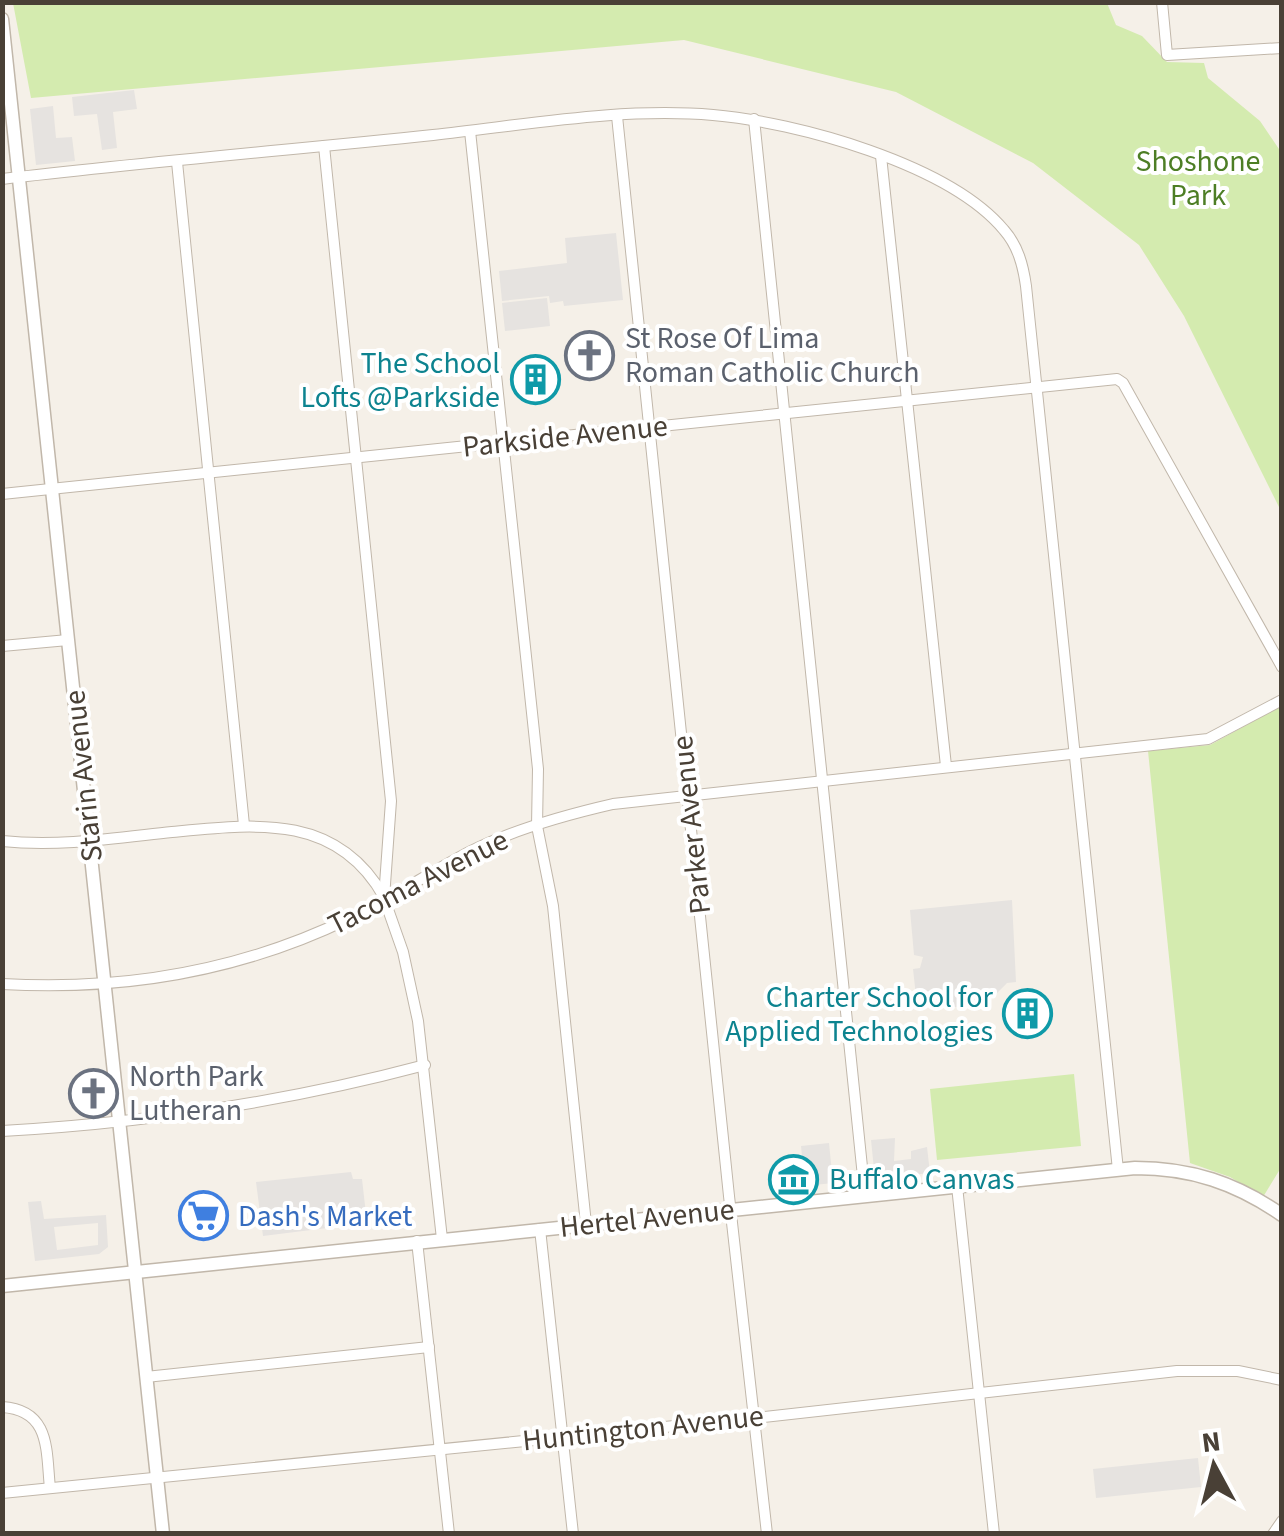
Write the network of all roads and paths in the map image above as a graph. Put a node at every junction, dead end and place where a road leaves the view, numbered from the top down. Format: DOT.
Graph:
graph roads {
  1 [pos="1162,2"];
  2 [pos="2,19"];
  3 [pos="1282,48"];
  4 [pos="4,51"];
  5 [pos="617,116"];
  6 [pos="754,119"];
  7 [pos="470,131"];
  8 [pos="324,146"];
  9 [pos="881,156"];
  10 [pos="176,162"];
  11 [pos="20,177"];
  12 [pos="2,179"];
  13 [pos="1037,387"];
  14 [pos="907,400"];
  15 [pos="784,414"];
  16 [pos="649,428"];
  17 [pos="504,443"];
  18 [pos="356,458"];
  19 [pos="208,474"];
  20 [pos="52,488"];
  21 [pos="2,494"];
  22 [pos="68,640"];
  23 [pos="2,646"];
  24 [pos="1282,667"];
  25 [pos="1282,700"];
  26 [pos="1074,753"];
  27 [pos="946,766"];
  28 [pos="822,780"];
  29 [pos="688,794"];
  30 [pos="244,825"];
  31 [pos="538,826"];
  32 [pos="91,840"];
  33 [pos="2,841"];
  34 [pos="384,898"];
  35 [pos="2,984"];
  36 [pos="105,984"];
  37 [pos="425,1065"];
  38 [pos="119,1121"];
  39 [pos="2,1130"];
  40 [pos="1118,1170"];
  41 [pos="957,1186"];
  42 [pos="865,1196"];
  43 [pos="731,1210"];
  44 [pos="1282,1215"];
  45 [pos="586,1224"];
  46 [pos="540,1229"];
  47 [pos="442,1239"];
  48 [pos="417,1242"];
  49 [pos="136,1271"];
  50 [pos="2,1286"];
  51 [pos="429,1348"];
  52 [pos="146,1377"];
  53 [pos="1282,1380"];
  54 [pos="978,1392"];
  55 [pos="2,1407"];
  56 [pos="755,1418"];
  57 [pos="562,1436"];
  58 [pos="440,1447"];
  59 [pos="157,1477"];
  60 [pos="50,1488"];
  61 [pos="2,1493"];
  62 [pos="1282,1521"];
  63 [pos="163,1534"];
  64 [pos="449,1534"];
  65 [pos="573,1534"];
  66 [pos="767,1534"];
  67 [pos="994,1534"];
  68 [pos="1274,1534"];
  1 -- 3 [label="street"];
  2 -- 4 [label="street, Starin Avenue"];
  4 -- 11 [label="street, Starin Avenue"];
  5 -- 6 [label="street"];
  5 -- 7 [label="street"];
  5 -- 16 [label="street, Parker Avenue"];
  6 -- 9 [label="street"];
  6 -- 15 [label="street"];
  7 -- 8 [label="street"];
  7 -- 17 [label="street"];
  8 -- 10 [label="street"];
  8 -- 18 [label="street"];
  9 -- 13 [label="street"];
  9 -- 14 [label="street"];
  10 -- 11 [label="street"];
  10 -- 19 [label="street"];
  11 -- 12 [label="street"];
  11 -- 20 [label="street, Starin Avenue"];
  13 -- 14 [label="street, Parkside Avenue"];
  13 -- 24 [label="street, Parkside Avenue"];
  13 -- 26 [label="street"];
  14 -- 15 [label="street, Parkside Avenue"];
  14 -- 27 [label="street"];
  15 -- 16 [label="street, Parkside Avenue"];
  15 -- 28 [label="street"];
  16 -- 17 [label="street, Parkside Avenue"];
  16 -- 29 [label="street, Parker Avenue"];
  17 -- 18 [label="street, Parkside Avenue"];
  17 -- 31 [label="street"];
  18 -- 19 [label="street, Parkside Avenue"];
  18 -- 34 [label="street"];
  19 -- 20 [label="street, Parkside Avenue"];
  19 -- 30 [label="street"];
  20 -- 21 [label="street, Parkside Avenue"];
  20 -- 22 [label="street, Starin Avenue"];
  22 -- 23 [label="street"];
  22 -- 32 [label="street, Starin Avenue"];
  25 -- 26 [label="street, Tacoma Avenue"];
  26 -- 27 [label="street, Tacoma Avenue"];
  26 -- 40 [label="street"];
  27 -- 28 [label="street, Tacoma Avenue"];
  28 -- 29 [label="street, Tacoma Avenue"];
  28 -- 42 [label="street"];
  29 -- 31 [label="street, Tacoma Avenue"];
  29 -- 43 [label="street, Parker Avenue"];
  30 -- 32 [label="street"];
  30 -- 34 [label="street"];
  31 -- 34 [label="street, Tacoma Avenue"];
  31 -- 45 [label="street"];
  32 -- 33 [label="street"];
  32 -- 36 [label="street, Starin Avenue"];
  34 -- 36 [label="street, Tacoma Avenue"];
  34 -- 37 [label="street"];
  35 -- 36 [label="street, Tacoma Avenue"];
  36 -- 38 [label="street, Starin Avenue"];
  37 -- 38 [label="street"];
  37 -- 47 [label="street"];
  38 -- 39 [label="street"];
  38 -- 49 [label="street, Starin Avenue"];
  40 -- 41 [label="street, Hertel Avenue"];
  40 -- 44 [label="street, Hertel Avenue"];
  41 -- 42 [label="street, Hertel Avenue"];
  41 -- 54 [label="street"];
  42 -- 43 [label="street, Hertel Avenue"];
  43 -- 45 [label="street, Hertel Avenue"];
  43 -- 56 [label="street, Parker Avenue"];
  45 -- 46 [label="street, Hertel Avenue"];
  46 -- 47 [label="street, Hertel Avenue"];
  46 -- 57 [label="street"];
  47 -- 48 [label="street, Hertel Avenue"];
  48 -- 49 [label="street, Hertel Avenue"];
  48 -- 51 [label="street"];
  49 -- 50 [label="street, Hertel Avenue"];
  49 -- 52 [label="street, Starin Avenue"];
  51 -- 52 [label="street"];
  51 -- 58 [label="street"];
  52 -- 59 [label="street, Starin Avenue"];
  53 -- 54 [label="street, Huntington Avenue"];
  54 -- 56 [label="street, Huntington Avenue"];
  54 -- 67 [label="street"];
  55 -- 60 [label="street"];
  56 -- 57 [label="street, Huntington Avenue"];
  56 -- 66 [label="street, Parker Avenue"];
  57 -- 58 [label="street, Huntington Avenue"];
  57 -- 65 [label="street"];
  58 -- 59 [label="street, Huntington Avenue"];
  58 -- 64 [label="street"];
  59 -- 60 [label="street, Huntington Avenue"];
  59 -- 63 [label="street, Starin Avenue"];
  60 -- 61 [label="street, Huntington Avenue"];
  62 -- 68 [label="street"];
}
